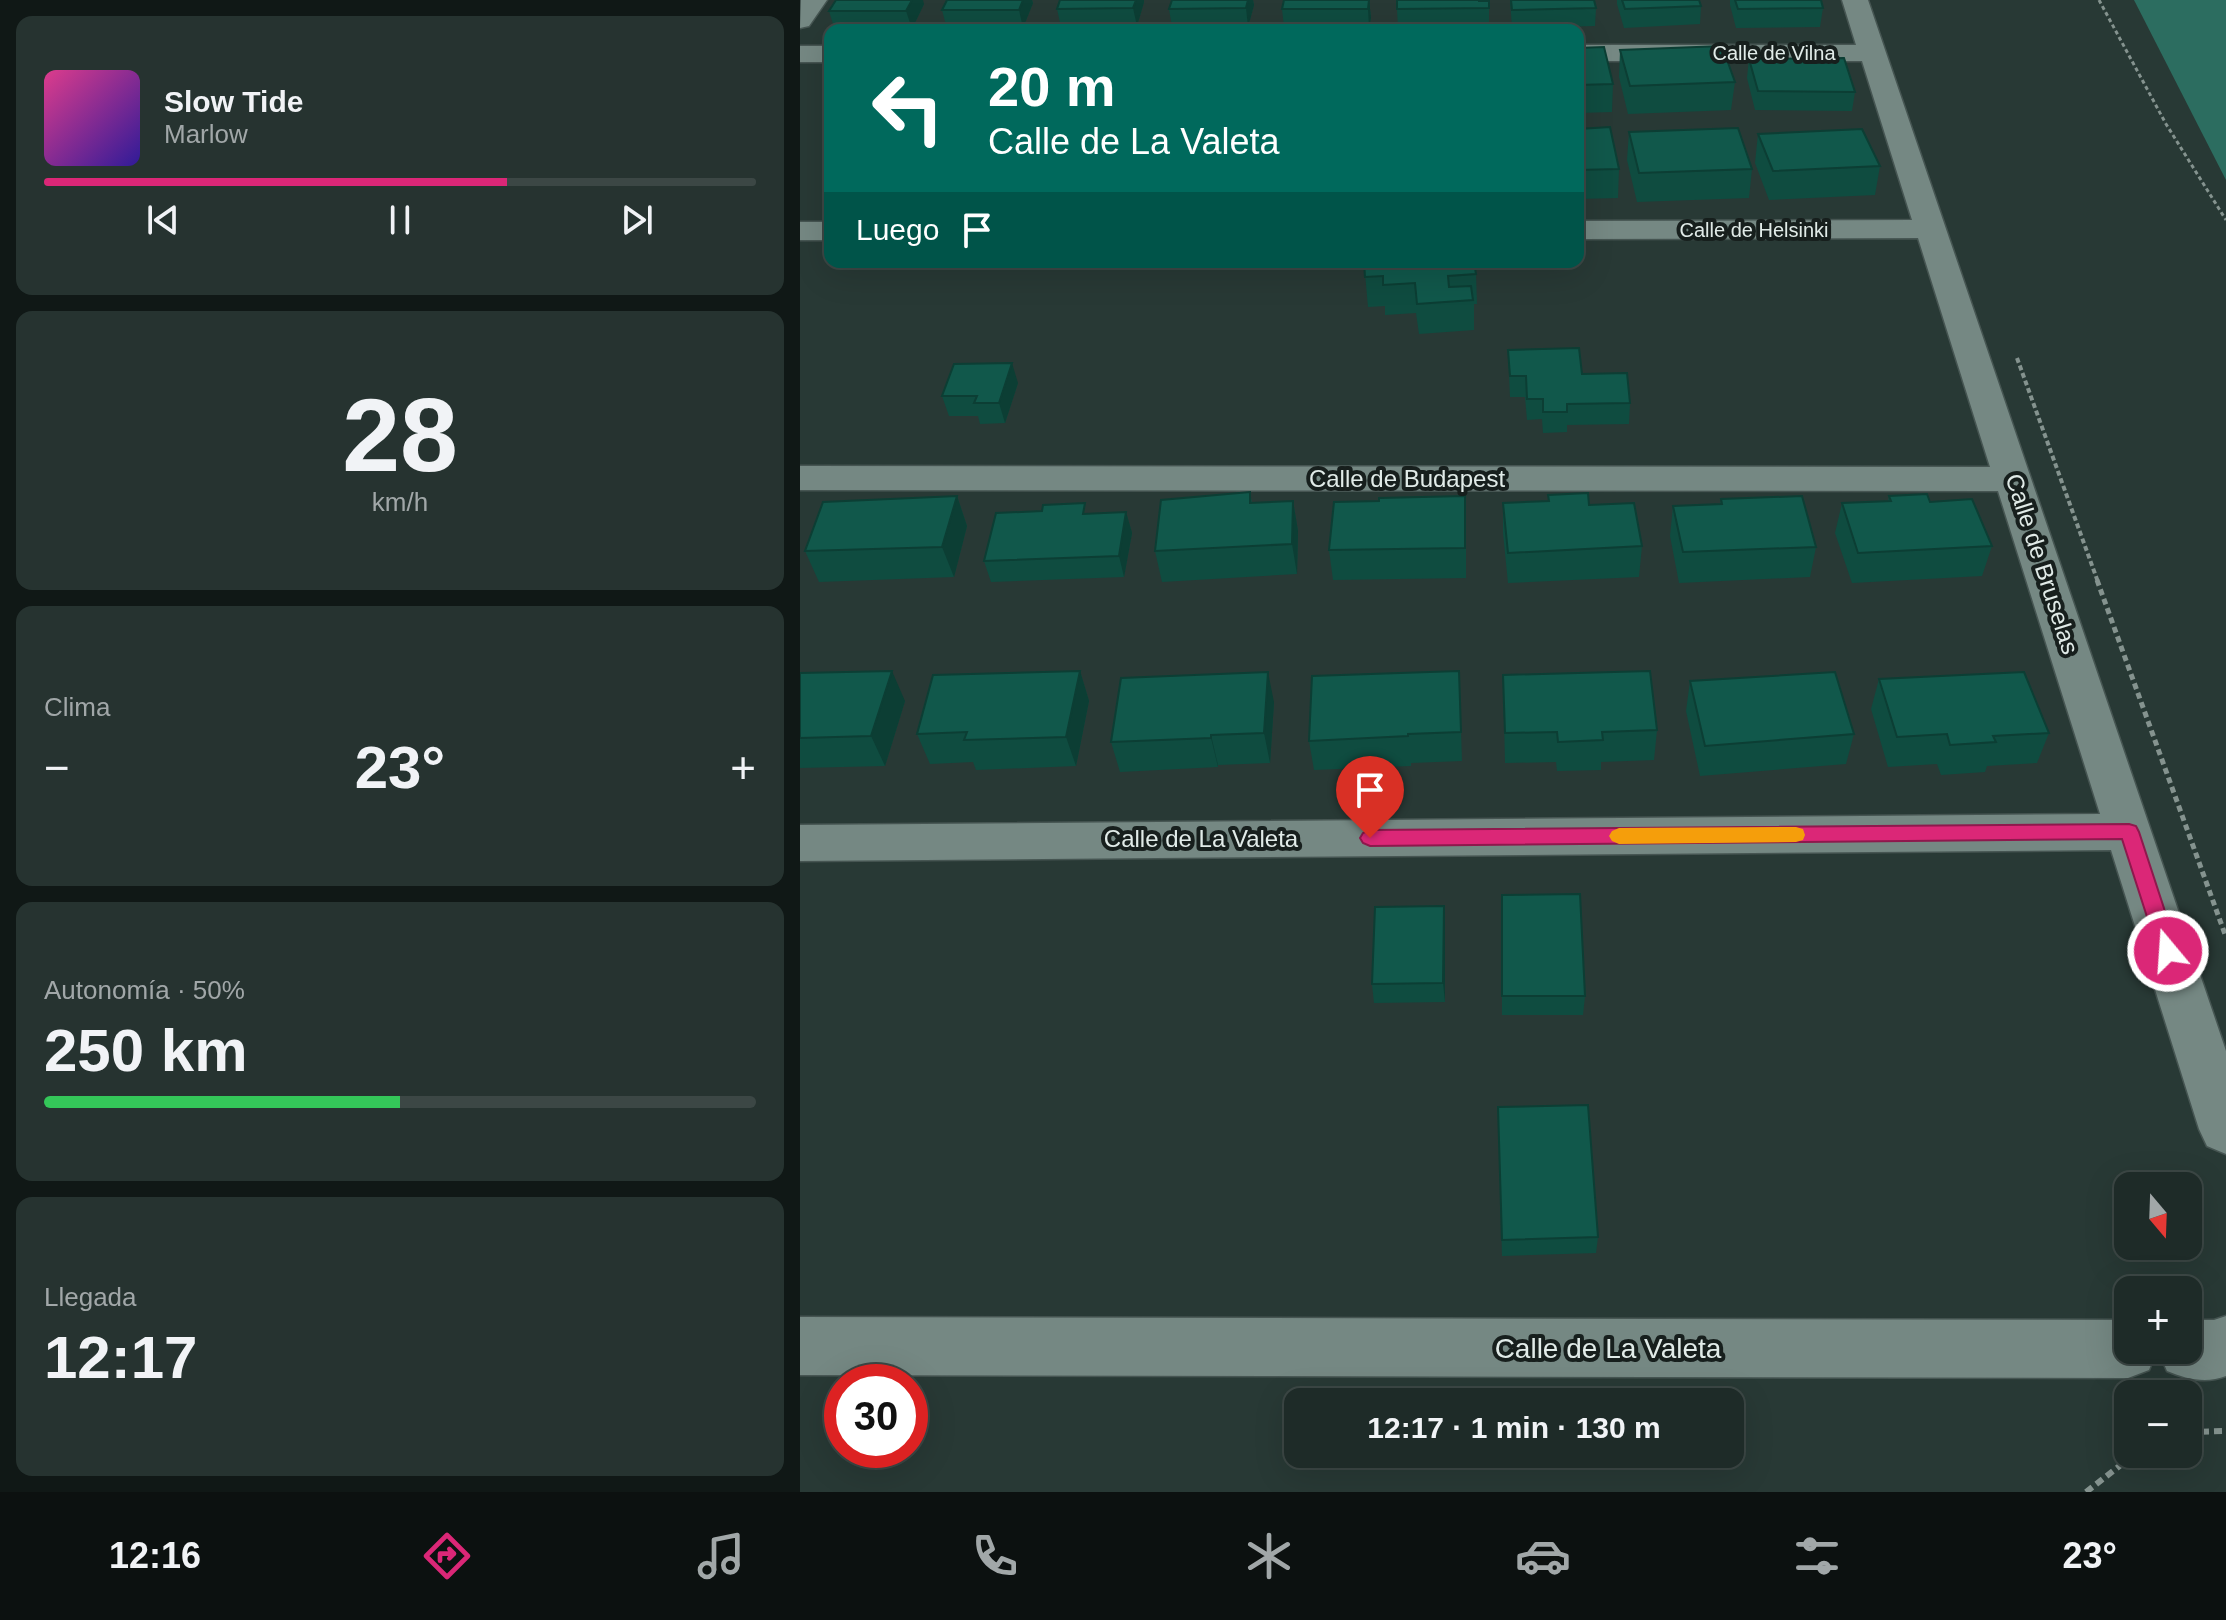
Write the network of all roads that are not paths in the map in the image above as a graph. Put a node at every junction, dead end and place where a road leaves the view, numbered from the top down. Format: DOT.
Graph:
graph roads {
  1 [pos="814,0"];
  2 [pos="1855,0"];
  3 [pos="800,20"];
  4 [pos="1584,53"];
  5 [pos="1873,53"];
  6 [pos="800,54"];
  7 [pos="824,54"];
  8 [pos="1930,229"];
  9 [pos="1584,230"];
  10 [pos="800,231"];
  11 [pos="824,231"];
  12 [pos="800,478"];
  13 [pos="2014,479"];
  14 [pos="2129,832"];
  15 [pos="800,843"];
  16 [pos="2226,1129"];
  17 [pos="2226,1345"];
  18 [pos="800,1346"];
  19 [pos="2114,1349"];
  20 [pos="2202,1350"];
  1 -- 3 [label="street"];
  2 -- 5 [label="street, Calle de Bruselas"];
  4 -- 5 [label="street, Calle de Vilna"];
  5 -- 8 [label="street, Calle de Bruselas"];
  6 -- 7 [label="street"];
  8 -- 9 [label="street, Calle de Helsinki"];
  8 -- 13 [label="street, Calle de Bruselas"];
  10 -- 11 [label="street"];
  12 -- 13 [label="street, Calle de Budapest"];
  13 -- 14 [label="street, Calle de Bruselas"];
  14 -- 15 [label="street, Calle de La Valeta"];
  14 -- 16 [label="street, Calle de Bruselas"];
  17 -- 20 [label="street"];
  18 -- 19 [label="street, Calle de La Valeta"];
}
